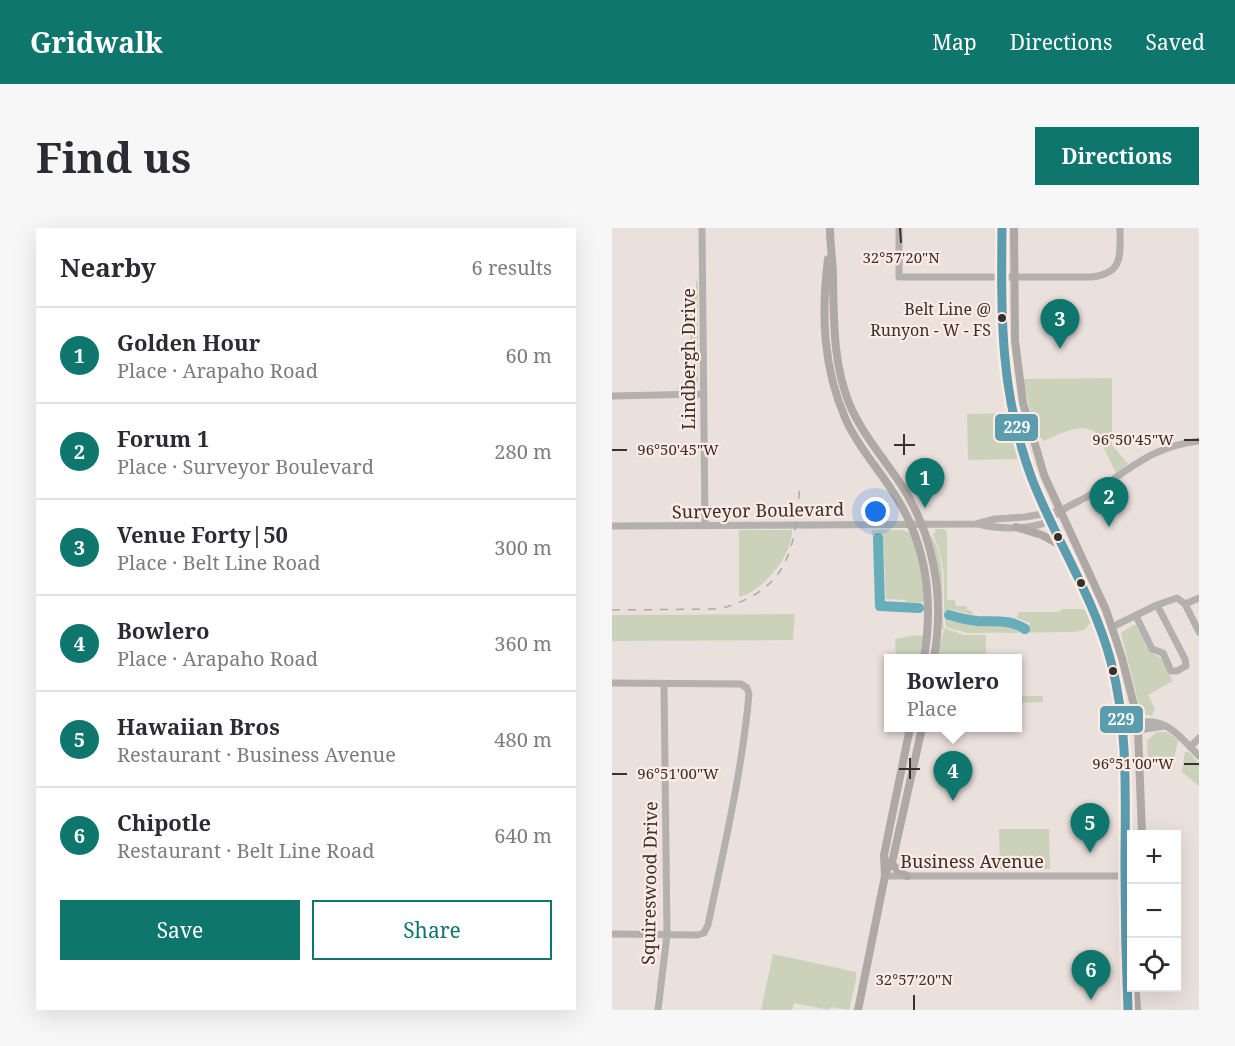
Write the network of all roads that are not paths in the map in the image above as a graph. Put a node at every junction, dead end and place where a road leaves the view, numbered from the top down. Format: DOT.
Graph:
graph roads {
  1 [pos="702,228"];
  2 [pos="830,228"];
  3 [pos="899,228"];
  4 [pos="1002,228"];
  5 [pos="1014,228"];
  6 [pos="1120,228"];
  7 [pos="830,244"];
  8 [pos="1002,277"];
  9 [pos="1014,277"];
  10 [pos="703,394"];
  11 [pos="612,396"];
  12 [pos="1023,404"];
  13 [pos="1011,406"];
  14 [pos="856,418"];
  15 [pos="847,422"];
  16 [pos="1199,441"];
  17 [pos="1059,511"];
  18 [pos="1048,517"];
  19 [pos="911,524"];
  20 [pos="921,524"];
  21 [pos="976,524"];
  22 [pos="612,526"];
  23 [pos="705,526"];
  24 [pos="1016,527"];
  25 [pos="1062,546"];
  26 [pos="1199,598"];
  27 [pos="1185,603"];
  28 [pos="1157,605"];
  29 [pos="1136,616"];
  30 [pos="1112,627"];
  31 [pos="1199,632"];
  32 [pos="925,654"];
  33 [pos="935,654"];
  34 [pos="612,683"];
  35 [pos="664,684"];
  36 [pos="1137,726"];
  37 [pos="1123,728"];
  38 [pos="909,732"];
  39 [pos="921,732"];
  40 [pos="1199,738"];
  41 [pos="1190,747"];
  42 [pos="1199,756"];
  43 [pos="1127,830"];
  44 [pos="1142,830"];
  45 [pos="891,862"];
  46 [pos="885,876"];
  47 [pos="907,876"];
  48 [pos="1127,876"];
  49 [pos="1128,884"];
  50 [pos="612,934"];
  51 [pos="667,935"];
  52 [pos="1129,938"];
  53 [pos="1127,992"];
  54 [pos="1134,992"];
  55 [pos="1141,992"];
  56 [pos="658,1010"];
  57 [pos="858,1010"];
  58 [pos="1128,1010"];
  59 [pos="1139,1010"];
  1 -- 10 [label="street, Lindbergh Drive"];
  2 -- 7 [label="main road"];
  3 -- 8 [label="street"];
  4 -- 8 [label="main road"];
  5 -- 9 [label="main road"];
  6 -- 9 [label="street"];
  7 -- 14 [label="main road"];
  7 -- 15 [label="main road"];
  8 -- 9 [label="street"];
  8 -- 13 [label="main road"];
  9 -- 12 [label="main road"];
  10 -- 11 [label="street"];
  10 -- 23 [label="street, Lindbergh Drive"];
  12 -- 13 [label="main road"];
  12 -- 17 [label="main road"];
  13 -- 18 [label="main road"];
  14 -- 15 [label="main road"];
  14 -- 20 [label="main road"];
  15 -- 19 [label="main road"];
  16 -- 17 [label="street"];
  17 -- 18 [label="street"];
  17 -- 30 [label="main road"];
  18 -- 21 [label="street, Surveyor Boulevard"];
  18 -- 24 [label="street, Surveyor Boulevard"];
  18 -- 25 [label="main road"];
  19 -- 20 [label="street, Surveyor Boulevard"];
  19 -- 23 [label="street, Surveyor Boulevard"];
  19 -- 32 [label="main road"];
  20 -- 21 [label="street, Surveyor Boulevard"];
  20 -- 33 [label="main road"];
  21 -- 24 [label="street, Surveyor Boulevard"];
  22 -- 23 [label="street, Surveyor Boulevard"];
  24 -- 25 [label="main road"];
  25 -- 37 [label="main road"];
  26 -- 27 [label="street"];
  27 -- 28 [label="street"];
  27 -- 31 [label="street"];
  28 -- 29 [label="street"];
  28 -- 29 [label="street"];
  29 -- 30 [label="street"];
  30 -- 36 [label="main road"];
  34 -- 35 [label="street"];
  35 -- 51 [label="street, Squireswood Drive"];
  35 -- 51 [label="street"];
  36 -- 37 [label="street"];
  36 -- 41 [label="street"];
  36 -- 44 [label="main road"];
  37 -- 43 [label="main road"];
  38 -- 46 [label="main road"];
  39 -- 45 [label="main road"];
  40 -- 41 [label="street"];
  41 -- 42 [label="street"];
  45 -- 46 [label="main road"];
  45 -- 47 [label="main road"];
  46 -- 47 [label="street, Business Avenue"];
  46 -- 57 [label="main road"];
  47 -- 48 [label="street, Business Avenue"];
  49 -- 52 [label="main road"];
  50 -- 51 [label="street"];
  51 -- 56 [label="street, Squireswood Drive"];
  53 -- 58 [label="main road"];
  54 -- 59 [label="main road"];
  55 -- 59 [label="main road"];
}
